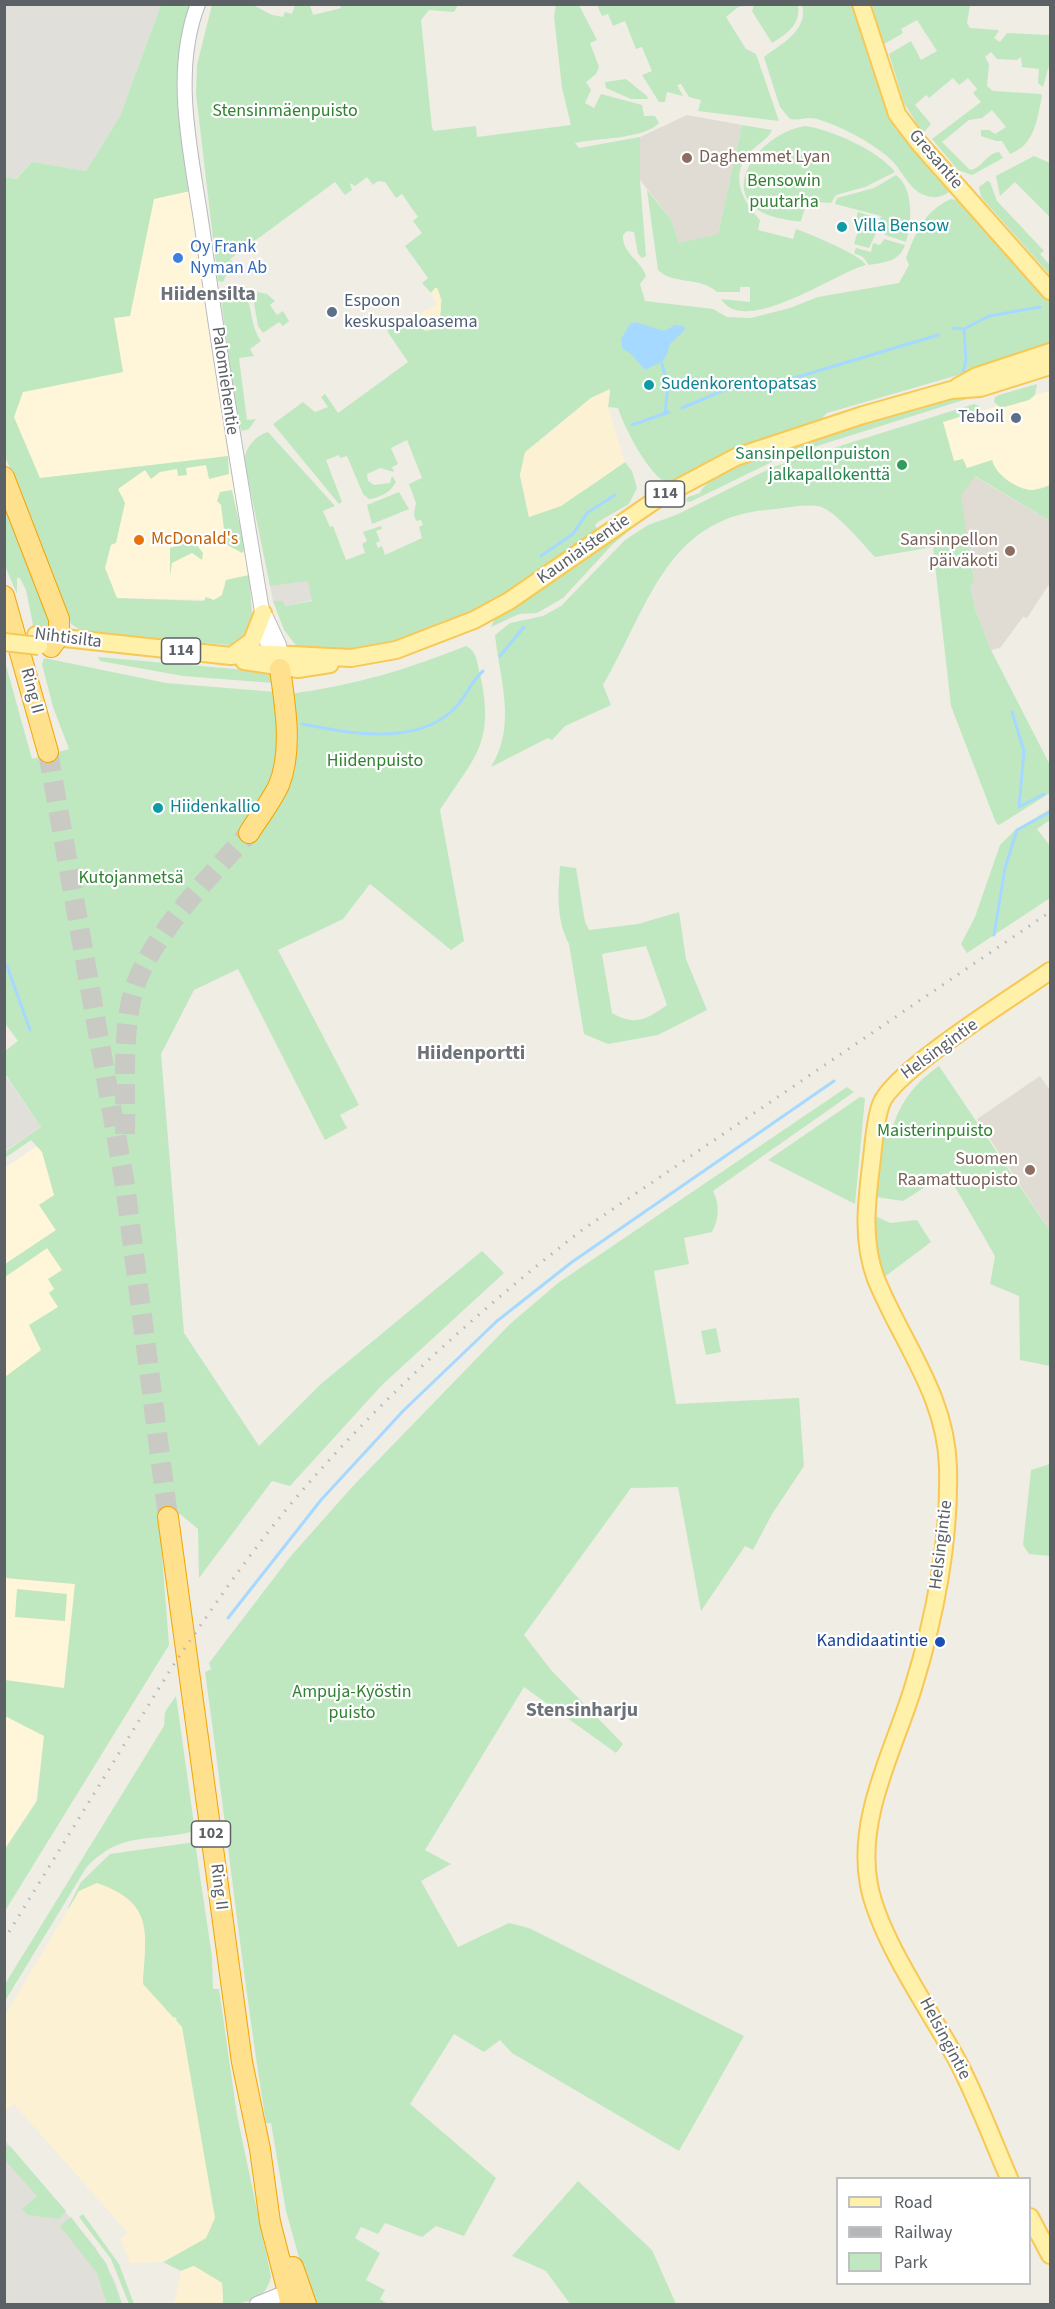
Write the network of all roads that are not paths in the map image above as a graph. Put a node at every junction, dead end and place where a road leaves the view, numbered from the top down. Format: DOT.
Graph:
graph roads {
  1 [pos="198,4"];
  2 [pos="861,4"];
  3 [pos="1050,291"];
  4 [pos="1050,352"];
  5 [pos="1050,366"];
  6 [pos="951,390"];
  7 [pos="4,477"];
  8 [pos="4,596"];
  9 [pos="263,613"];
  10 [pos="4,621"];
  11 [pos="4,632"];
  12 [pos="46,641"];
  13 [pos="4,642"];
  14 [pos="231,656"];
  15 [pos="277,660"];
  16 [pos="27,674"];
  17 [pos="48,752"];
  18 [pos="249,833"];
  19 [pos="1050,970"];
  20 [pos="168,1517"];
  21 [pos="1010,2177"];
  22 [pos="1031,2221"];
  23 [pos="1050,2254"];
  24 [pos="296,2300"];
  25 [pos="257,2304"];
  1 -- 9 [label="street, Palomiehentie"];
  2 -- 3 [label="main road, Gresantie"];
  4 -- 6 [label="main road, Kauniaistentie / 114"];
  5 -- 6 [label="main road, Kauniaistentie / 114"];
  6 -- 15 [label="main road, Kauniaistentie / 114"];
  7 -- 12 [label="highway"];
  8 -- 16 [label="highway, Ring II"];
  9 -- 14 [label="main road"];
  9 -- 15 [label="street, Palomiehentie"];
  10 -- 16 [label="highway"];
  11 -- 12 [label="main road, Nihtisilta / 114"];
  12 -- 13 [label="main road, Nihtisilta / 114, bridge"];
  12 -- 14 [label="main road, Nihtisilta / 114"];
  14 -- 15 [label="main road, Nihtisilta / 114"];
  15 -- 18 [label="highway"];
  16 -- 17 [label="highway, Ring II"];
  19 -- 21 [label="main road, Helsingintie"];
  20 -- 24 [label="highway, Ring II / 102"];
  22 -- 23 [label="main road"];
  24 -- 25 [label="street"];
}
